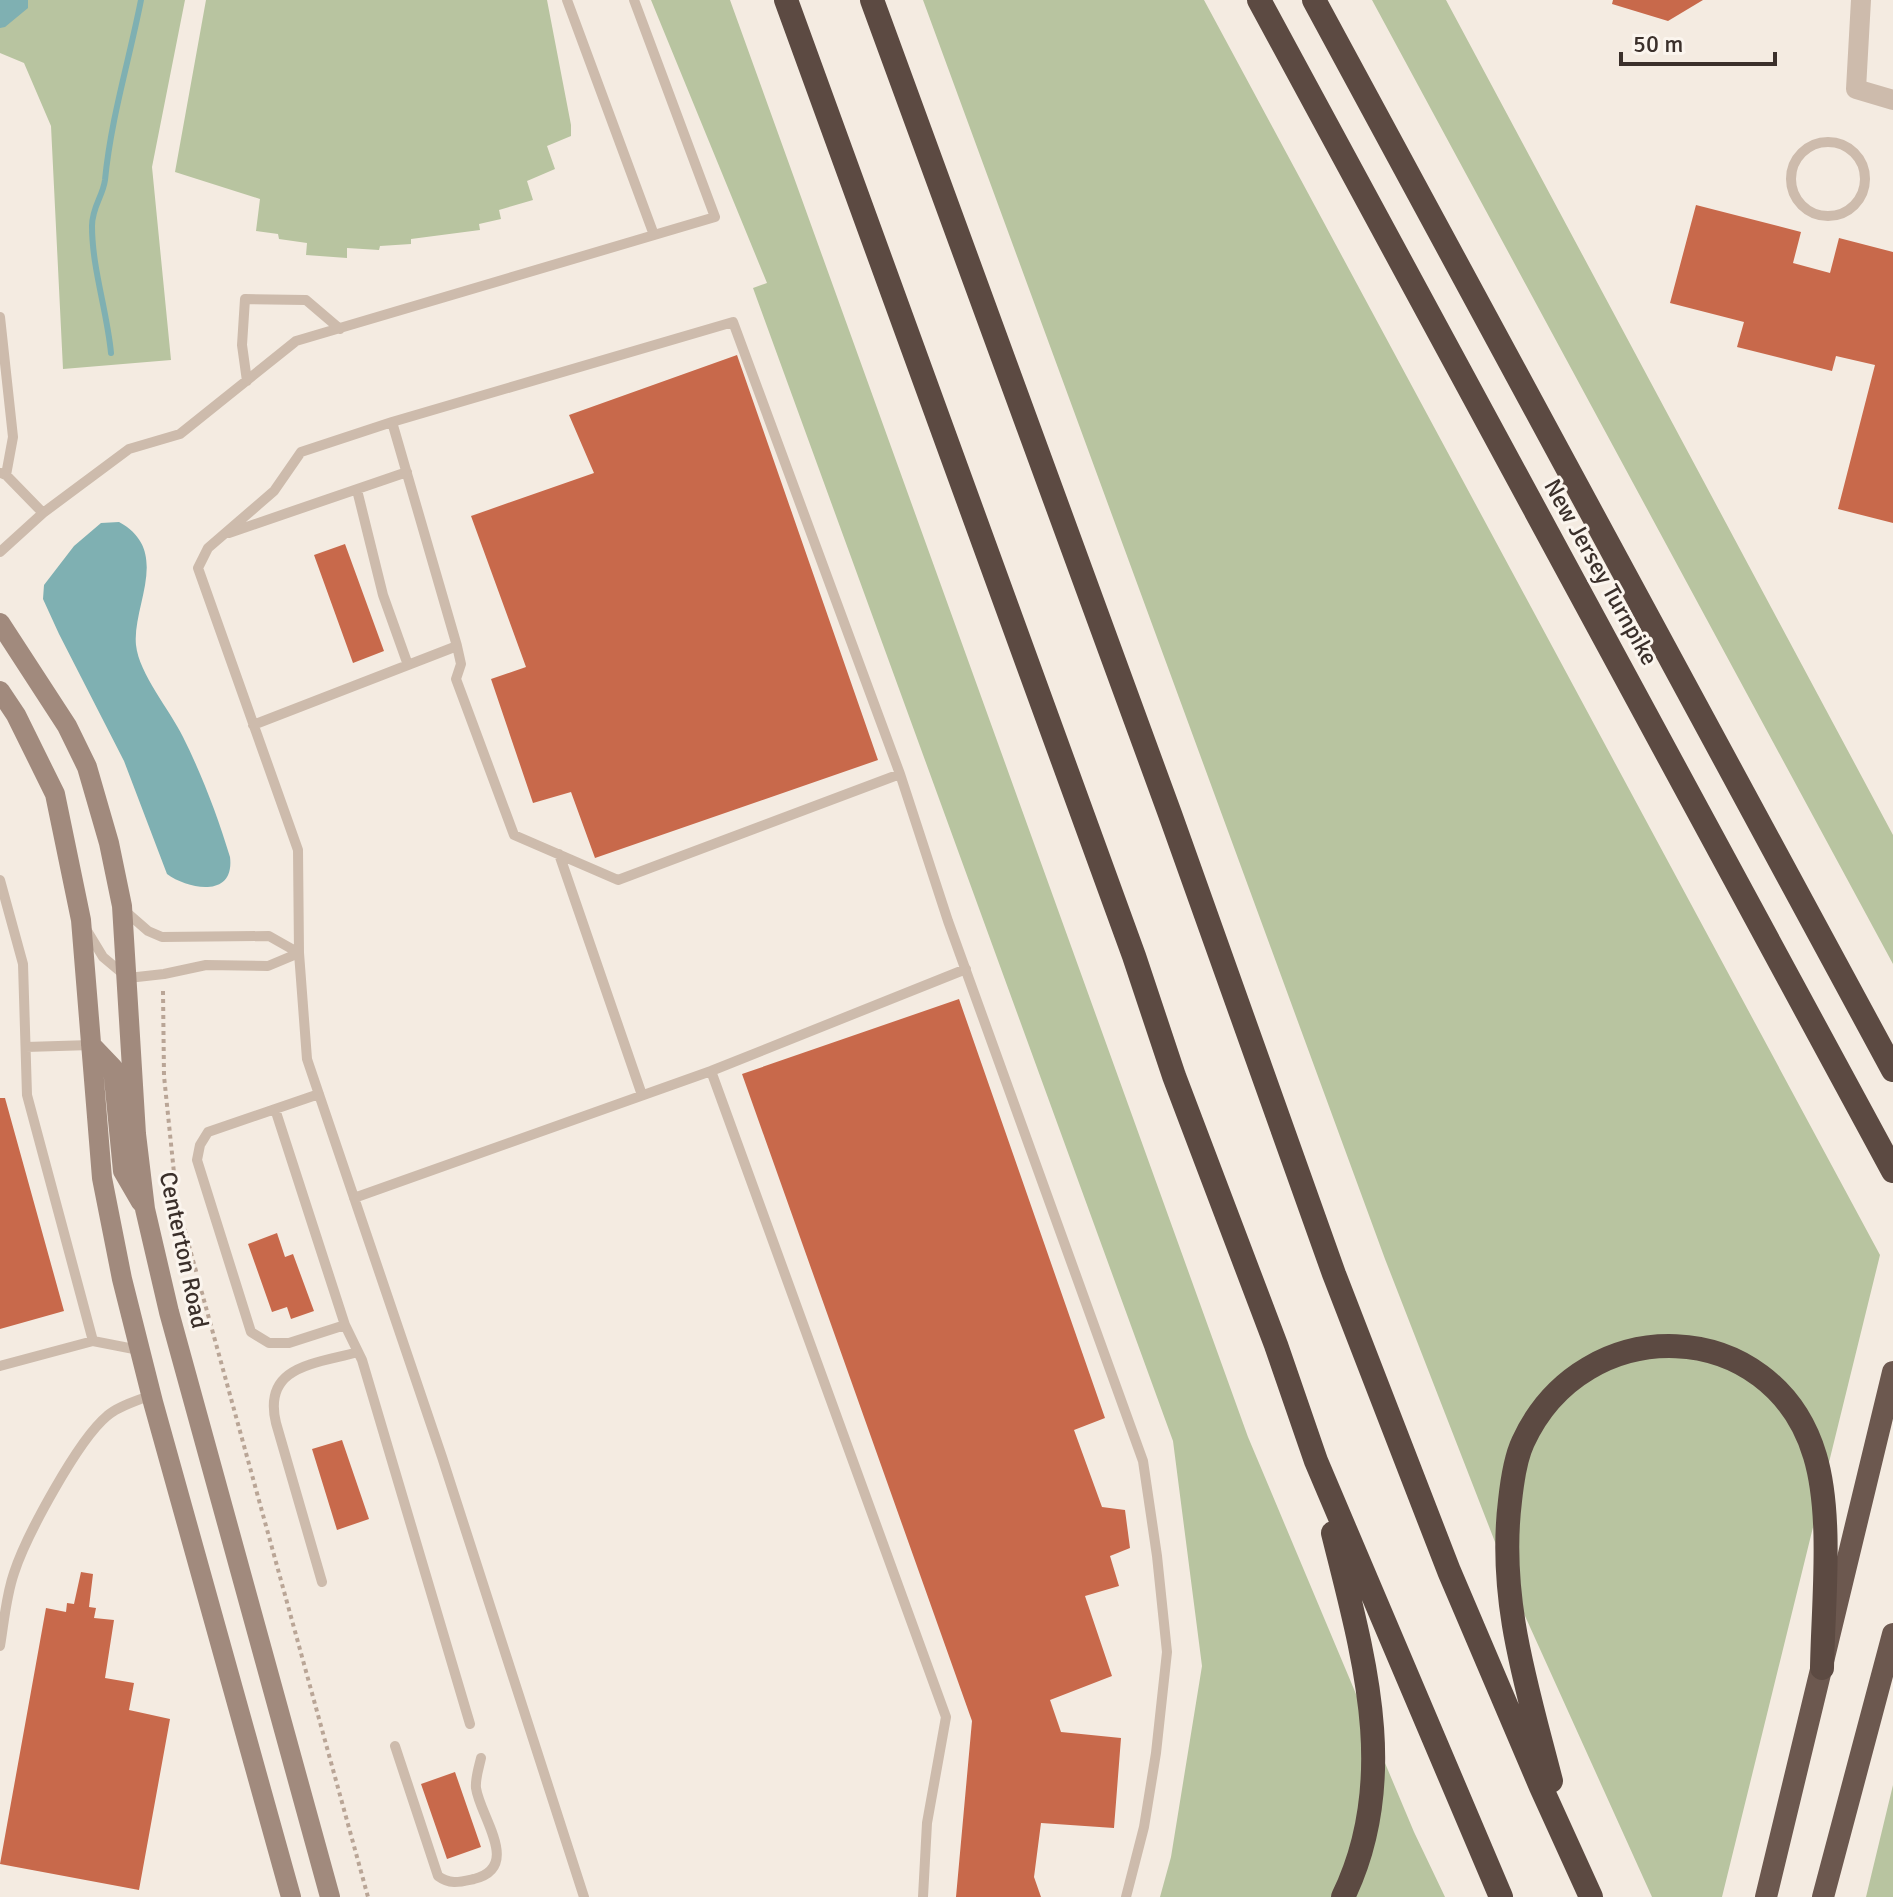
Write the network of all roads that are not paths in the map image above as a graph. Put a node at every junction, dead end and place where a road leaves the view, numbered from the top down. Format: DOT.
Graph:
graph roads {
  1 [pos="567,0"];
  2 [pos="634,0"];
  3 [pos="786,0"];
  4 [pos="872,0"];
  5 [pos="1259,0"];
  6 [pos="1314,0"];
  7 [pos="1861,0"];
  8 [pos="1893,100"];
  9 [pos="1797,160"];
  10 [pos="654,235"];
  11 [pos="0,317"];
  12 [pos="340,329"];
  13 [pos="247,381"];
  14 [pos="392,422"];
  15 [pos="407,472"];
  16 [pos="3,474"];
  17 [pos="357,490"];
  18 [pos="43,513"];
  19 [pos="224,535"];
  20 [pos="0,552"];
  21 [pos="0,623"];
  22 [pos="457,646"];
  23 [pos="408,665"];
  24 [pos="0,691"];
  25 [pos="253,725"];
  26 [pos="900,774"];
  27 [pos="559,854"];
  28 [pos="0,880"];
  29 [pos="122,906"];
  30 [pos="81,920"];
  31 [pos="299,953"];
  32 [pos="966,969"];
  33 [pos="128,978"];
  34 [pos="91,1045"];
  35 [pos="26,1047"];
  36 [pos="1893,1070"];
  37 [pos="711,1071"];
  38 [pos="319,1094"];
  39 [pos="642,1095"];
  40 [pos="275,1109"];
  41 [pos="1893,1171"];
  42 [pos="354,1198"];
  43 [pos="145,1209"];
  44 [pos="345,1325"];
  45 [pos="93,1341"];
  46 [pos="139,1350"];
  47 [pos="358,1352"];
  48 [pos="0,1366"];
  49 [pos="1893,1372"];
  50 [pos="151,1395"];
  51 [pos="1316,1461"];
  52 [pos="322,1582"];
  53 [pos="1893,1634"];
  54 [pos="0,1646"];
  55 [pos="1822,1668"];
  56 [pos="470,1724"];
  57 [pos="395,1746"];
  58 [pos="481,1758"];
  59 [pos="1569,1849"];
  60 [pos="291,1897"];
  61 [pos="330,1897"];
  62 [pos="584,1897"];
  63 [pos="923,1897"];
  64 [pos="1126,1897"];
  65 [pos="1343,1897"];
  66 [pos="1501,1897"];
  67 [pos="1591,1897"];
  68 [pos="1766,1897"];
  69 [pos="1823,1897"];
  1 -- 10 [label="lane"];
  2 -- 10 [label="lane"];
  3 -- 51 [label="highway"];
  4 -- 59 [label="highway"];
  5 -- 41 [label="highway, New Jersey Turnpike"];
  6 -- 36 [label="highway, New Jersey Turnpike"];
  7 -- 8 [label="street"];
  9 -- 9 [label="lane"];
  10 -- 12 [label="lane"];
  11 -- 16 [label="lane"];
  12 -- 13 [label="lane"];
  12 -- 13 [label="lane"];
  13 -- 18 [label="lane"];
  14 -- 15 [label="lane"];
  14 -- 19 [label="lane"];
  14 -- 26 [label="lane"];
  15 -- 17 [label="lane"];
  15 -- 22 [label="lane"];
  16 -- 18 [label="lane"];
  17 -- 19 [label="lane"];
  17 -- 23 [label="lane"];
  18 -- 20 [label="lane"];
  19 -- 25 [label="lane"];
  21 -- 29 [label="main road, Centerton Road"];
  22 -- 23 [label="lane"];
  22 -- 27 [label="lane"];
  23 -- 25 [label="lane"];
  24 -- 30 [label="main road"];
  25 -- 31 [label="lane"];
  26 -- 27 [label="lane"];
  26 -- 32 [label="lane"];
  27 -- 39 [label="lane"];
  28 -- 35 [label="lane"];
  29 -- 31 [label="lane"];
  29 -- 33 [label="main road, Centerton Road"];
  30 -- 33 [label="lane"];
  30 -- 34 [label="main road"];
  31 -- 33 [label="lane"];
  31 -- 38 [label="lane"];
  32 -- 37 [label="lane"];
  32 -- 64 [label="lane"];
  33 -- 43 [label="main road, Centerton Road"];
  34 -- 35 [label="lane"];
  34 -- 43 [label="main road"];
  34 -- 46 [label="main road"];
  35 -- 45 [label="lane"];
  37 -- 39 [label="lane"];
  37 -- 63 [label="lane"];
  38 -- 40 [label="lane"];
  38 -- 42 [label="lane"];
  39 -- 42 [label="lane"];
  40 -- 44 [label="lane"];
  40 -- 44 [label="lane"];
  42 -- 62 [label="lane"];
  43 -- 61 [label="main road, Centerton Road"];
  44 -- 47 [label="lane"];
  45 -- 46 [label="lane"];
  45 -- 48 [label="lane"];
  46 -- 50 [label="main road"];
  47 -- 52 [label="lane"];
  47 -- 56 [label="lane"];
  49 -- 55 [label="highway"];
  50 -- 54 [label="lane"];
  50 -- 60 [label="main road"];
  51 -- 65 [label="highway"];
  51 -- 66 [label="highway"];
  53 -- 69 [label="highway"];
  55 -- 59 [label="highway"];
  55 -- 68 [label="highway"];
  57 -- 58 [label="lane"];
  59 -- 67 [label="highway"];
}
